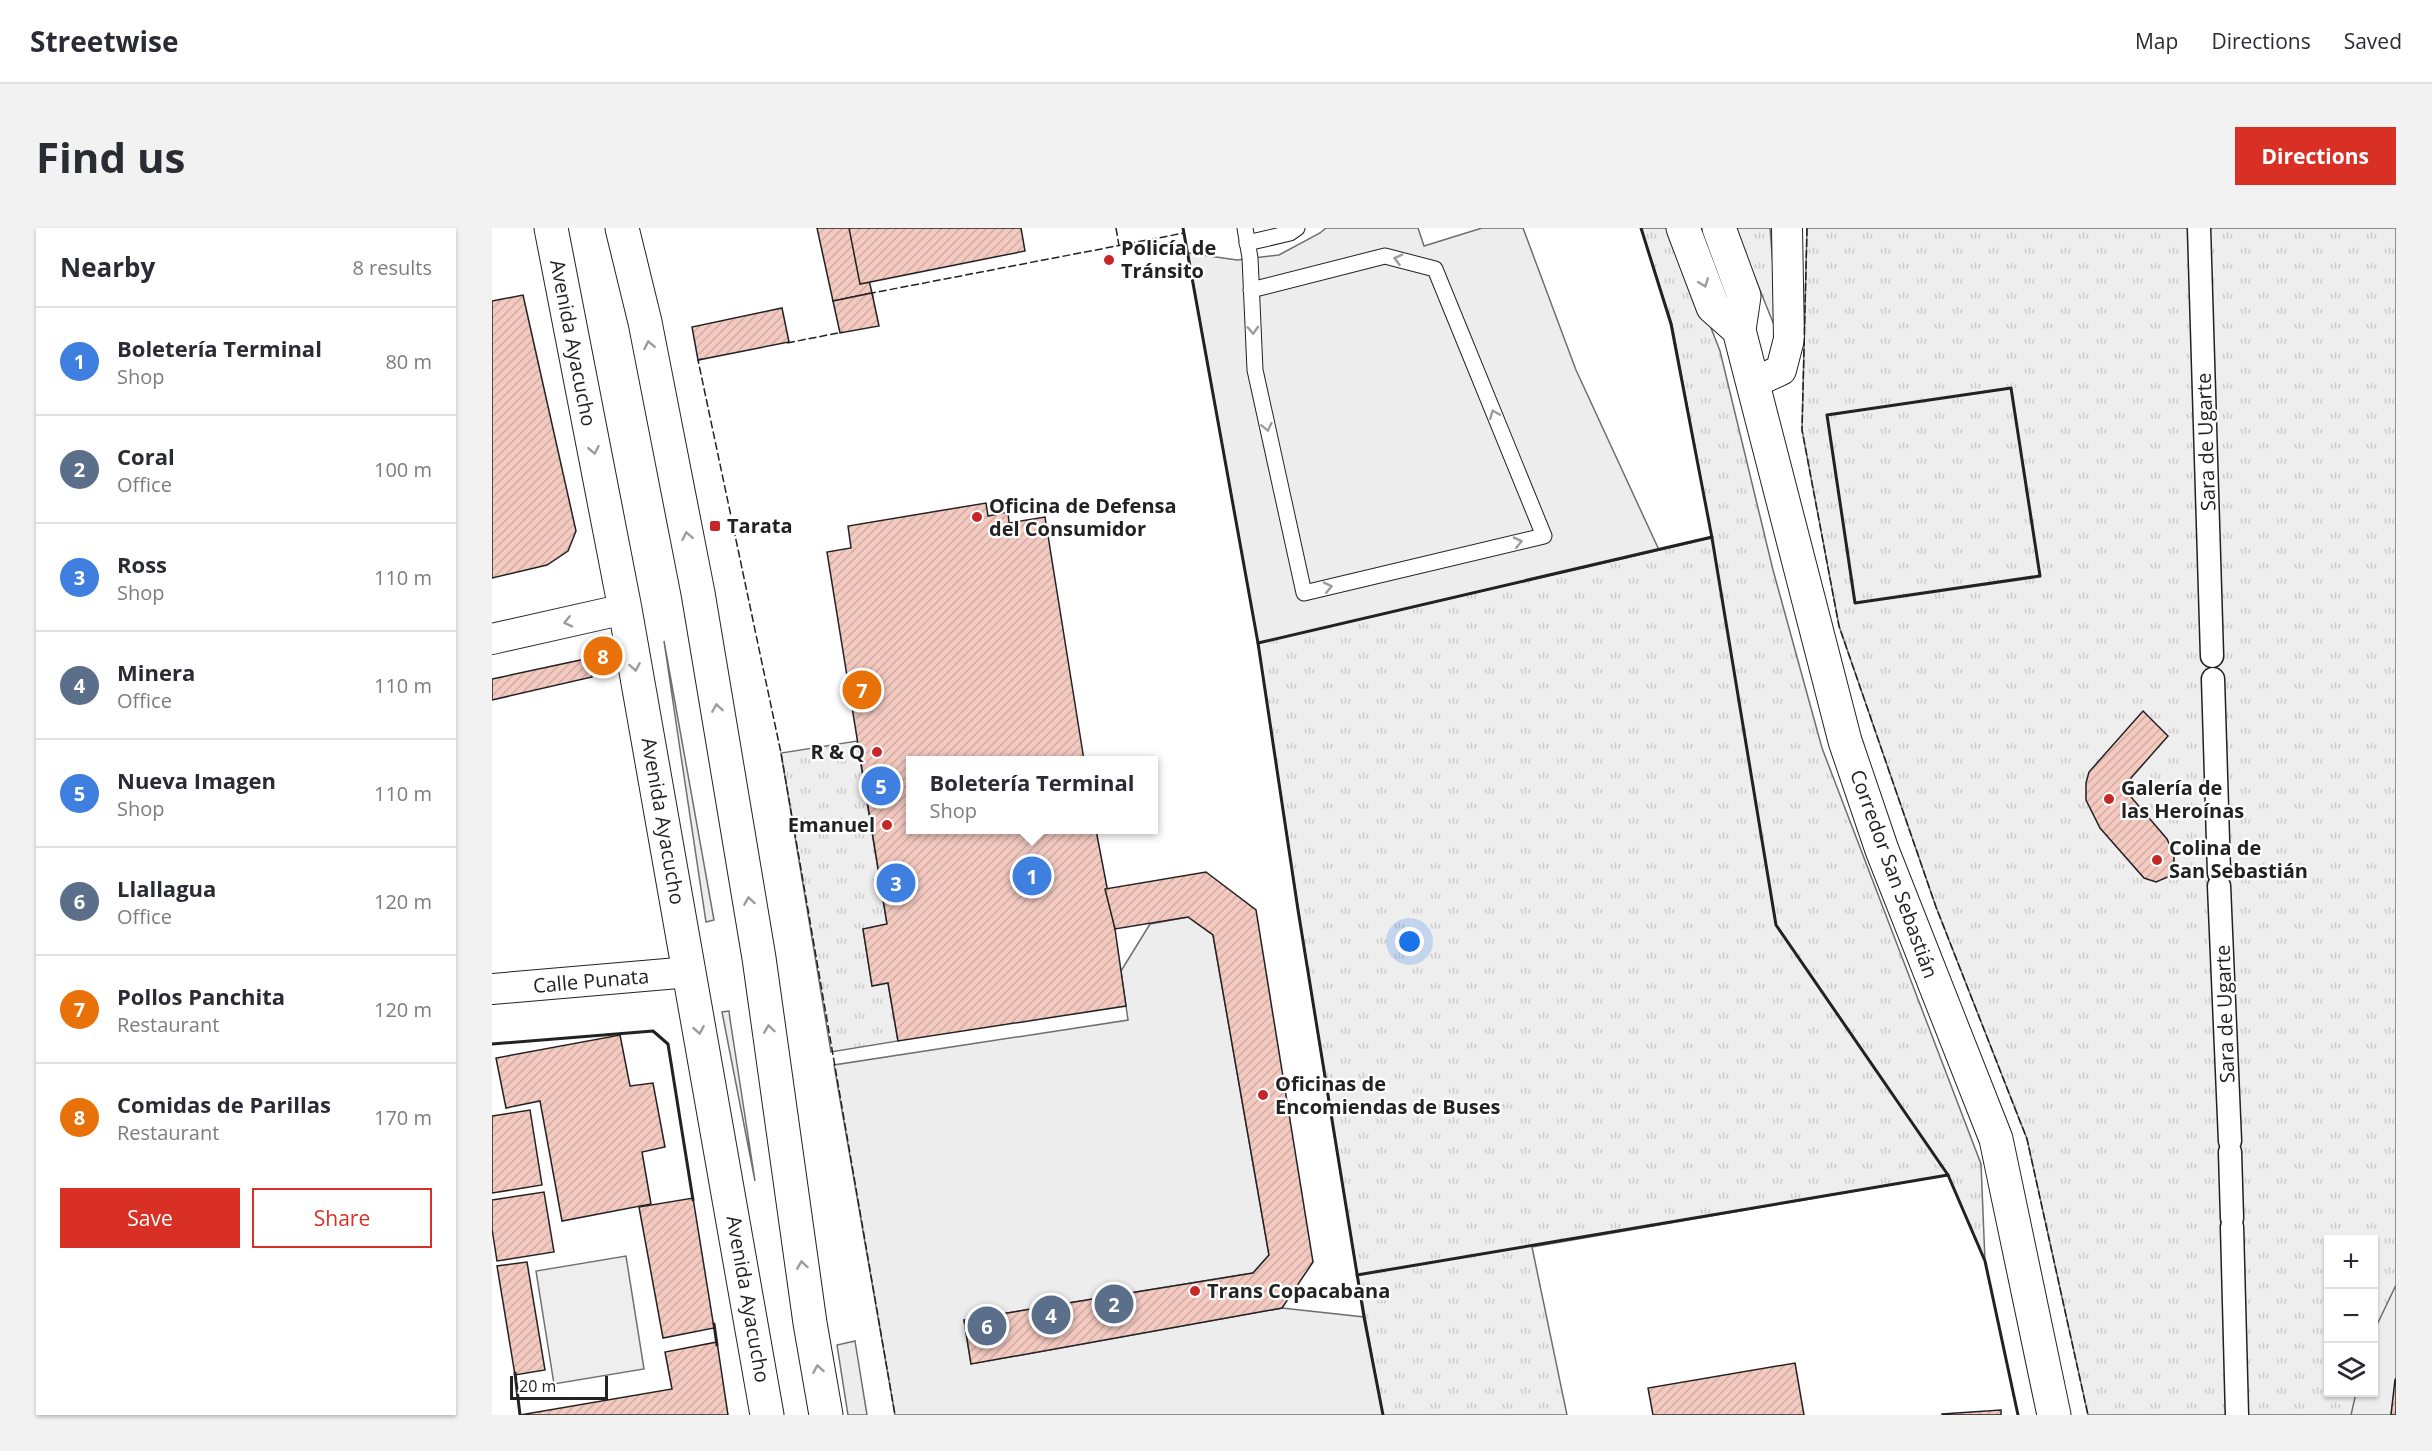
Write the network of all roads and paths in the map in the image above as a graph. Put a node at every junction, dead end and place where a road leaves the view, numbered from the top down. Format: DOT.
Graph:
graph roads {
  1 [pos="551,228"];
  2 [pos="622,228"];
  3 [pos="1297,228"];
  4 [pos="1683,228"];
  5 [pos="1719,228"];
  6 [pos="1787,228"];
  7 [pos="2199,228"];
  8 [pos="1246,236"];
  9 [pos="1251,290"];
  10 [pos="1739,330"];
  11 [pos="1753,383"];
  12 [pos="625,609"];
  13 [pos="492,639"];
  14 [pos="2212,656"];
  15 [pos="2213,679"];
  16 [pos="690,972"];
  17 [pos="492,989"];
  18 [pos="767,1415"];
  19 [pos="826,1415"];
  20 [pos="2054,1415"];
  21 [pos="2237,1415"];
  1 -- 12 [label="main road, Avenida Ayacucho, one-way"];
  19 -- 2 [label="main road, one-way"];
  3 -- 8 [label="lane"];
  4 -- 10 [label="main road, one-way"];
  5 -- 10 [label="main road, Corredor San Sebastián"];
  6 -- 11 [label="street"];
  7 -- 14 [label="street, Sara de Ugarte"];
  8 -- 9 [label="lane"];
  9 -- 9 [label="lane, one-way"];
  10 -- 11 [label="main road, Corredor San Sebastián"];
  11 -- 20 [label="main road, Corredor San Sebastián"];
  12 -- 13 [label="street, one-way"];
  12 -- 16 [label="main road, Avenida Ayacucho, one-way"];
  15 -- 21 [label="street, Sara de Ugarte"];
  16 -- 17 [label="street, Calle Punata"];
  16 -- 18 [label="main road, Avenida Ayacucho, one-way"];
}
